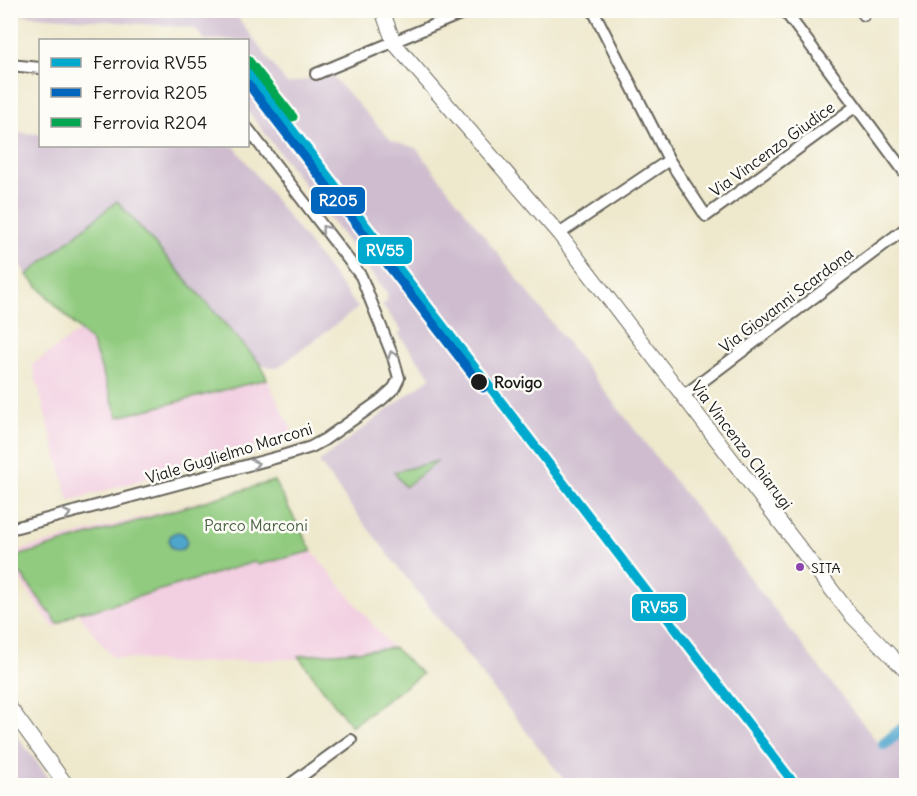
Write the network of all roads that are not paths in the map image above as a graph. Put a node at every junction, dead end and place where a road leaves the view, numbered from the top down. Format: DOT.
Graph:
graph roads {
  1 [pos="382,10"];
  2 [pos="470,10"];
  3 [pos="593,10"];
  4 [pos="784,10"];
  5 [pos="394,43"];
  6 [pos="10,65"];
  7 [pos="39,68"];
  8 [pos="316,74"];
  9 [pos="856,106"];
  10 [pos="249,130"];
  11 [pos="669,160"];
  12 [pos="906,174"];
  13 [pos="906,228"];
  14 [pos="559,234"];
  15 [pos="683,396"];
  16 [pos="10,529"];
  17 [pos="906,670"];
  18 [pos="10,708"];
  19 [pos="351,740"];
  20 [pos="67,786"];
  21 [pos="288,786"];
  1 -- 5 [label="street"];
  2 -- 5 [label="street"];
  3 -- 11 [label="street"];
  4 -- 9 [label="street, Via Vincenzo Giudice"];
  5 -- 8 [label="street"];
  5 -- 14 [label="street, Via Vincenzo Chiarugi"];
  6 -- 7 [label="street"];
  9 -- 11 [label="street, Via Vincenzo Giudice"];
  9 -- 12 [label="street, Via Vincenzo Giudice"];
  16 -- 10 [label="street, Viale Guglielmo Marconi, one-way"];
  11 -- 14 [label="street"];
  13 -- 15 [label="street, Via Giovanni Scardona"];
  14 -- 15 [label="street, Via Vincenzo Chiarugi"];
  15 -- 17 [label="street, Via Vincenzo Chiarugi"];
  18 -- 20 [label="street"];
  19 -- 21 [label="street"];
}
